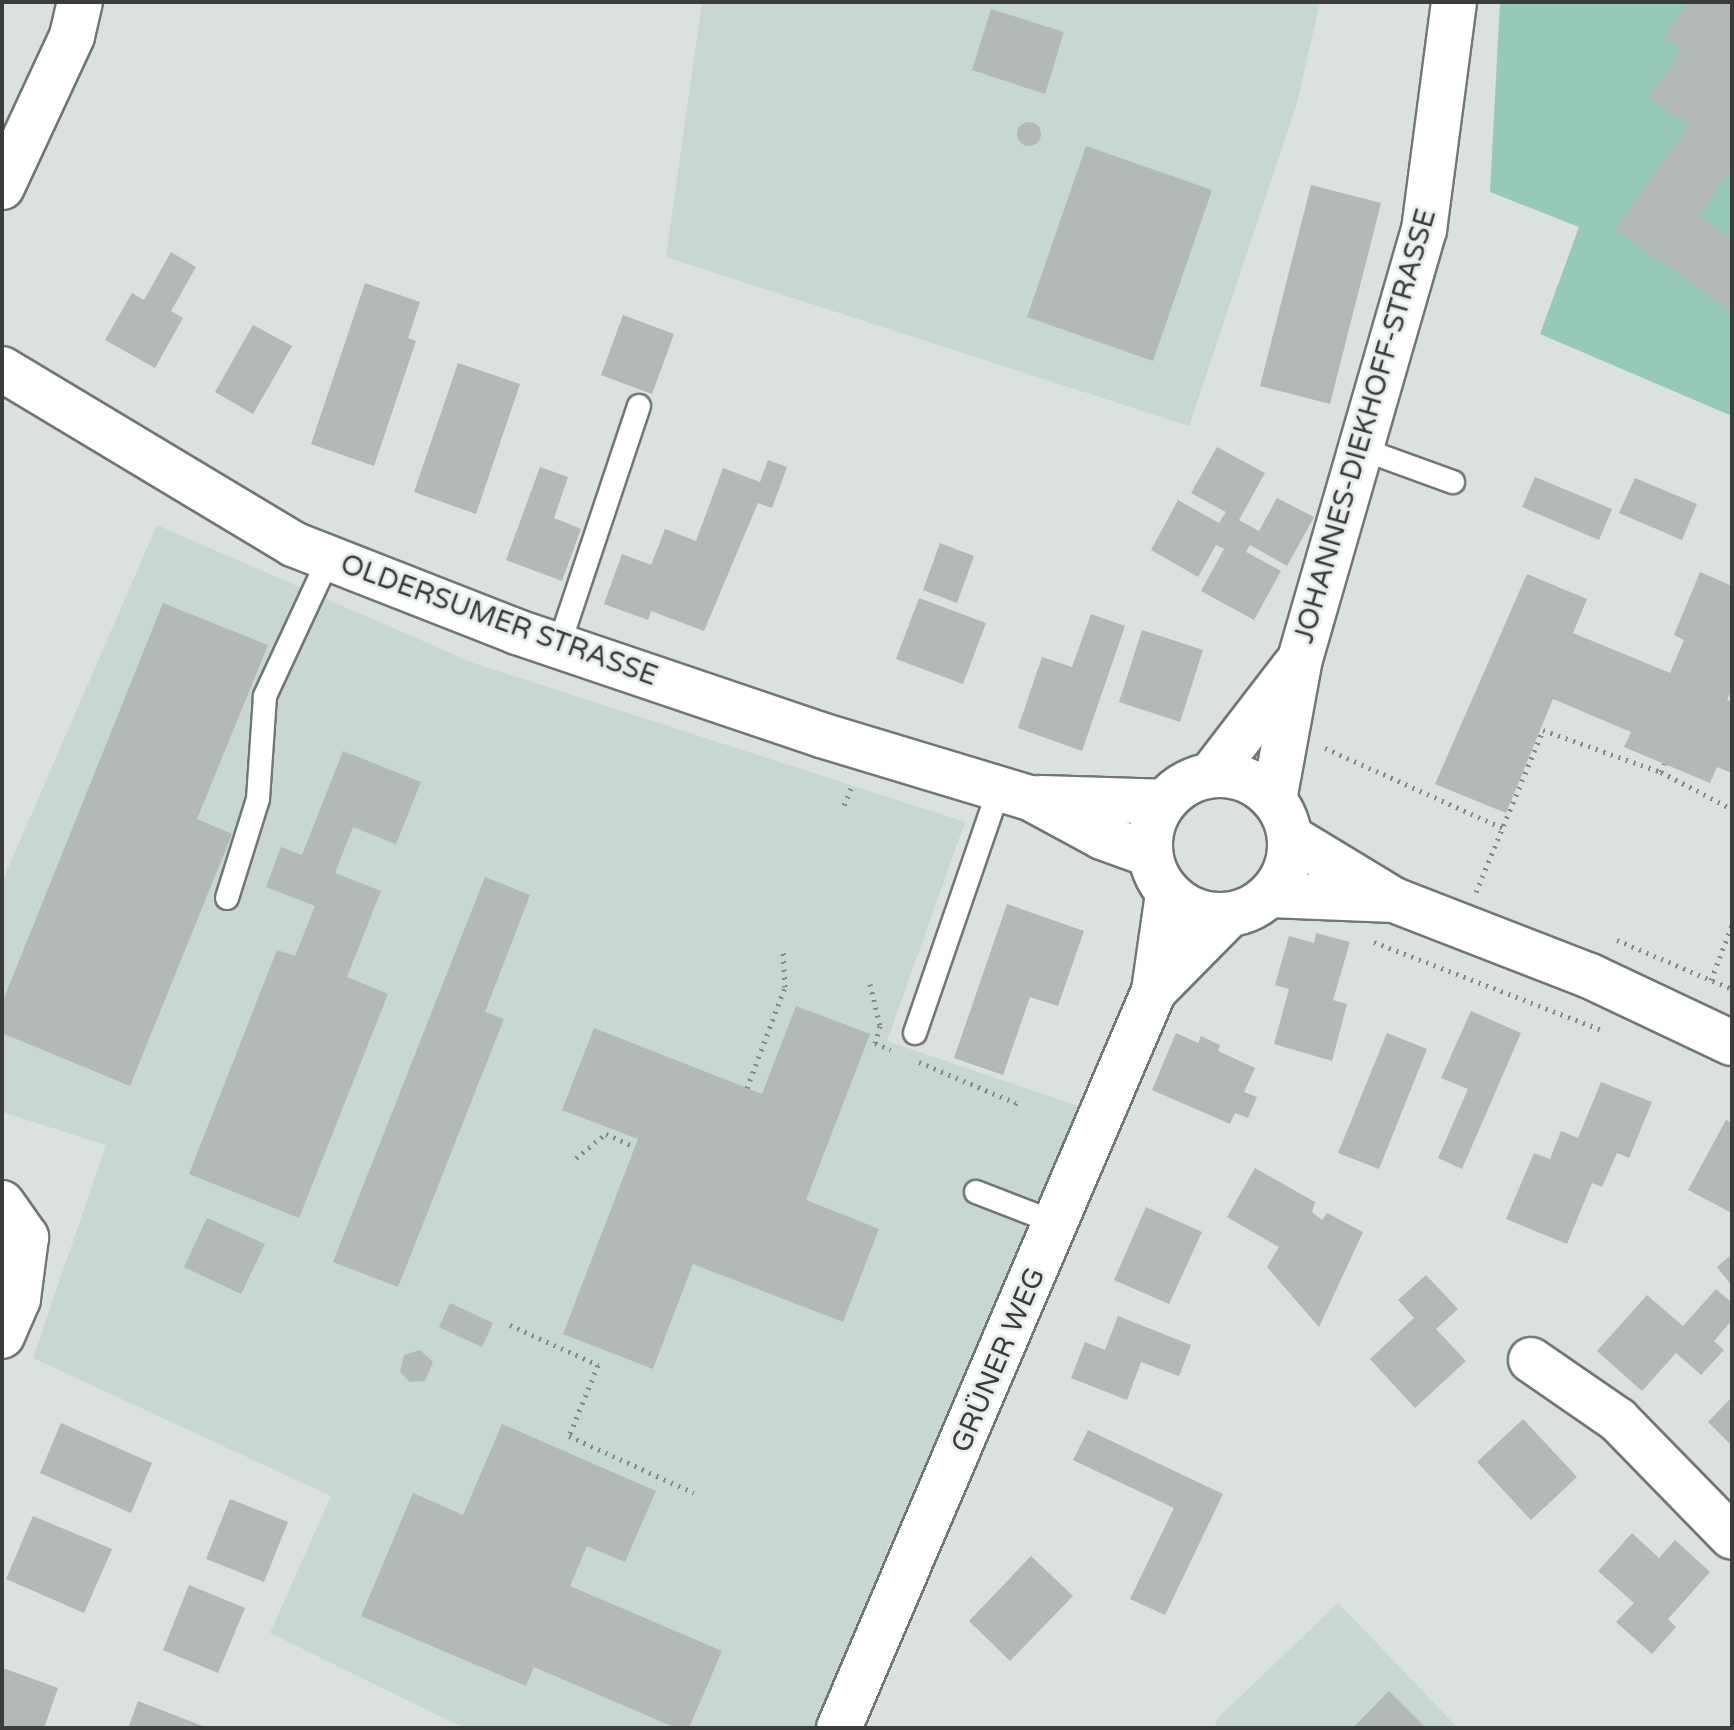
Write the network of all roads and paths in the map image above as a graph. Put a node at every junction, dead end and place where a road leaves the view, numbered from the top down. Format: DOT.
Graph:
graph roads {
  1 [pos="80,2"];
  2 [pos="1454,2"];
  3 [pos="2,187"];
  4 [pos="2,369"];
  5 [pos="639,406"];
  6 [pos="1359,448"];
  7 [pos="1453,482"];
  8 [pos="329,558"];
  9 [pos="559,645"];
  10 [pos="1300,659"];
  11 [pos="1312,743"];
  12 [pos="1664,764"];
  13 [pos="1661,772"];
  14 [pos="1211,775"];
  15 [pos="1014,793"];
  16 [pos="1164,802"];
  17 [pos="1732,809"];
  18 [pos="1282,819"];
  19 [pos="1503,828"];
  20 [pos="1149,854"];
  21 [pos="1168,894"];
  22 [pos="1270,895"];
  23 [pos="227,898"];
  24 [pos="1394,900"];
  25 [pos="1228,916"];
  26 [pos="1732,925"];
  27 [pos="1462,926"];
  28 [pos="1364,938"];
  29 [pos="783,950"];
  30 [pos="1154,991"];
  31 [pos="1693,1023"];
  32 [pos="1605,1031"];
  33 [pos="915,1033"];
  34 [pos="1732,1043"];
  35 [pos="747,1088"];
  36 [pos="635,1147"];
  37 [pos="576,1158"];
  38 [pos="976,1192"];
  39 [pos="2,1203"];
  40 [pos="1056,1223"];
  41 [pos="510,1325"];
  42 [pos="2,1336"];
  43 [pos="1531,1360"];
  44 [pos="694,1493"];
  45 [pos="1732,1537"];
  46 [pos="839,1728"];
  1 -- 3 [label="street"];
  2 -- 6 [label="street, JOHANNES-DIEKHOFF-STRASSE"];
  4 -- 8 [label="street, OLDERSUMER STRASSE"];
  5 -- 9 [label="lane"];
  6 -- 7 [label="lane"];
  6 -- 10 [label="street, JOHANNES-DIEKHOFF-STRASSE"];
  8 -- 9 [label="street, OLDERSUMER STRASSE"];
  8 -- 23 [label="lane"];
  9 -- 15 [label="street, OLDERSUMER STRASSE"];
  10 -- 14 [label="street, JOHANNES-DIEKHOFF-STRASSE"];
  10 -- 18 [label="street, JOHANNES-DIEKHOFF-STRASSE"];
  11 -- 19 [label="path"];
  12 -- 13 [label="path"];
  13 -- 17 [label="path"];
  13 -- 19 [label="path"];
  14 -- 16 [label="street"];
  14 -- 18 [label="street"];
  15 -- 16 [label="street, OLDERSUMER STRASSE"];
  15 -- 20 [label="street, OLDERSUMER STRASSE"];
  15 -- 33 [label="lane"];
  16 -- 20 [label="street"];
  18 -- 22 [label="street"];
  18 -- 24 [label="street"];
  19 -- 27 [label="path"];
  20 -- 21 [label="street"];
  21 -- 25 [label="street"];
  21 -- 30 [label="street, GRÜNER WEG"];
  22 -- 24 [label="street"];
  22 -- 25 [label="street"];
  24 -- 27 [label="street"];
  25 -- 30 [label="street, GRÜNER WEG"];
  26 -- 31 [label="path"];
  27 -- 31 [label="street"];
  28 -- 32 [label="path"];
  29 -- 35 [label="path"];
  30 -- 40 [label="street, GRÜNER WEG"];
  31 -- 34 [label="street"];
  36 -- 37 [label="path"];
  38 -- 40 [label="lane"];
  39 -- 42 [label="street"];
  40 -- 46 [label="street, GRÜNER WEG"];
  41 -- 44 [label="path"];
  43 -- 45 [label="street"];
}
